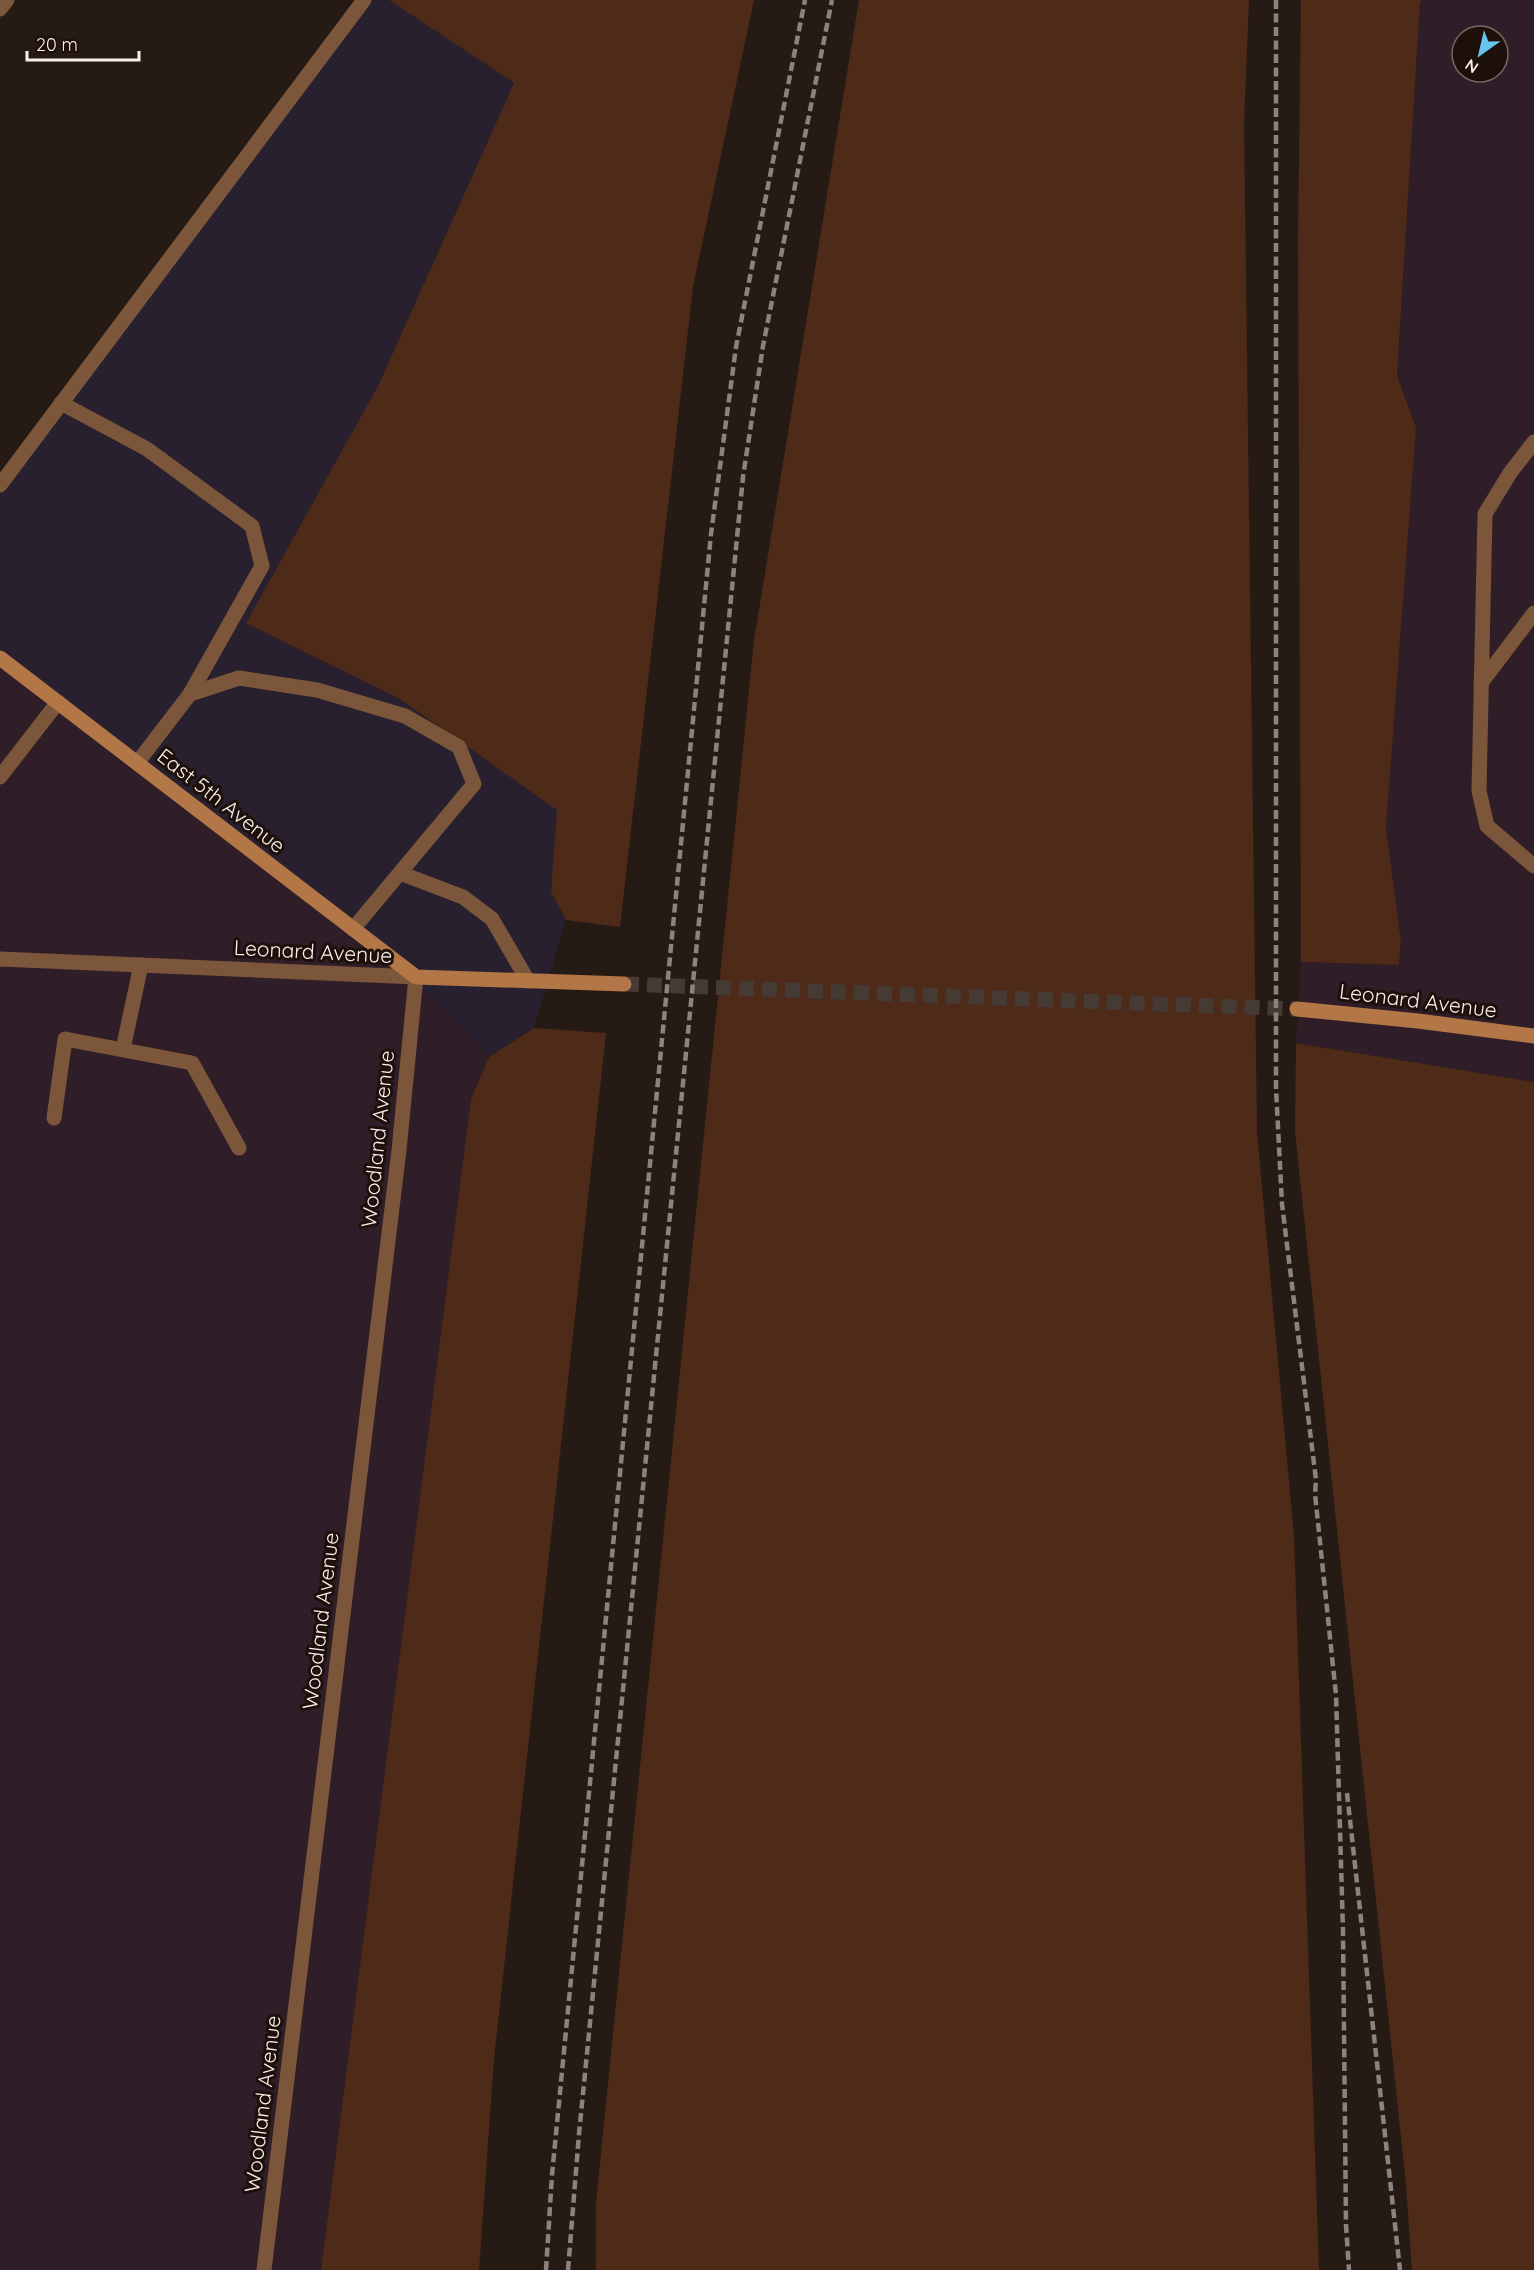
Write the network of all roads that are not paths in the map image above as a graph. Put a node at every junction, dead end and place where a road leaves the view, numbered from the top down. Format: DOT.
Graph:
graph roads {
  1 [pos="7,0"];
  2 [pos="364,0"];
  3 [pos="0,9"];
  4 [pos="61,404"];
  5 [pos="1534,442"];
  6 [pos="0,485"];
  7 [pos="1534,613"];
  8 [pos="0,658"];
  9 [pos="1481,683"];
  10 [pos="190,694"];
  11 [pos="58,702"];
  12 [pos="137,763"];
  13 [pos="0,777"];
  14 [pos="1534,866"];
  15 [pos="400,873"];
  16 [pos="353,929"];
  17 [pos="0,959"];
  18 [pos="141,965"];
  19 [pos="416,978"];
  20 [pos="528,981"];
  21 [pos="624,984"];
  22 [pos="1297,1009"];
  23 [pos="1534,1036"];
  24 [pos="123,1049"];
  25 [pos="54,1118"];
  26 [pos="238,1148"];
  27 [pos="264,2270"];
  1 -- 3 [label="street"];
  2 -- 4 [label="street"];
  4 -- 6 [label="street"];
  4 -- 10 [label="street"];
  5 -- 9 [label="street"];
  7 -- 9 [label="street"];
  8 -- 11 [label="main road, East 5th Avenue"];
  9 -- 14 [label="street"];
  10 -- 12 [label="street"];
  10 -- 15 [label="street"];
  11 -- 12 [label="main road, East 5th Avenue"];
  11 -- 13 [label="street"];
  12 -- 16 [label="main road, East 5th Avenue"];
  15 -- 16 [label="street"];
  15 -- 20 [label="street"];
  16 -- 19 [label="main road, East 5th Avenue"];
  17 -- 18 [label="street, Leonard Avenue"];
  18 -- 19 [label="street, Leonard Avenue"];
  18 -- 24 [label="street"];
  19 -- 20 [label="main road, Leonard Avenue"];
  19 -- 27 [label="street, Woodland Avenue"];
  20 -- 21 [label="main road, Leonard Avenue"];
  22 -- 23 [label="main road, Leonard Avenue"];
  24 -- 25 [label="street"];
  24 -- 26 [label="street"];
}
